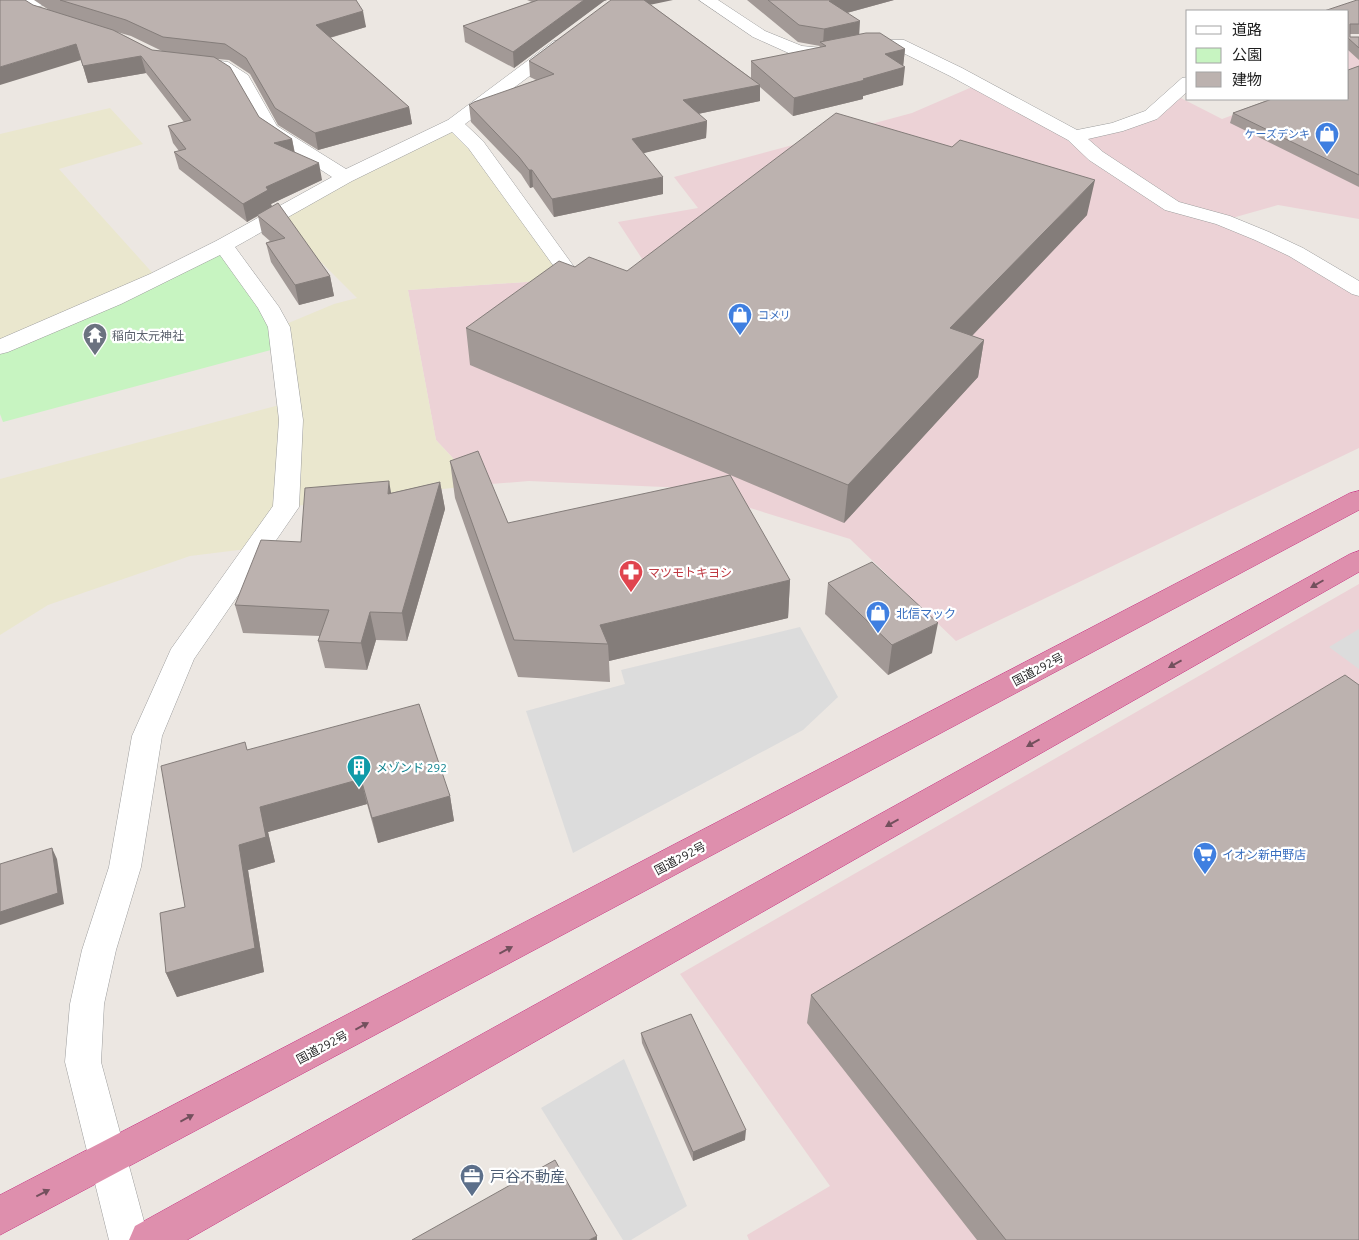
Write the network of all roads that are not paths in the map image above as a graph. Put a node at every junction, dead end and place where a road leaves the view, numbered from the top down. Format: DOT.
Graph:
graph roads {
  1 [pos="707,0"];
  2 [pos="24,2"];
  3 [pos="45,8"];
  4 [pos="0,12"];
  5 [pos="572,36"];
  6 [pos="183,62"];
  7 [pos="1186,84"];
  8 [pos="454,124"];
  9 [pos="1074,136"];
  10 [pos="344,177"];
  11 [pos="223,245"];
  12 [pos="565,268"];
  13 [pos="1359,290"];
  14 [pos="0,347"];
  15 [pos="1359,499"];
  16 [pos="1359,560"];
  17 [pos="109,1159"];
  18 [pos="0,1216"];
  19 [pos="129,1240"];
  20 [pos="149,1240"];
  1 -- 9 [label="street"];
  2 -- 3 [label="street"];
  2 -- 4 [label="street"];
  5 -- 8 [label="street"];
  6 -- 10 [label="street"];
  7 -- 9 [label="street"];
  8 -- 10 [label="street"];
  8 -- 12 [label="street"];
  9 -- 13 [label="street"];
  10 -- 11 [label="street"];
  11 -- 14 [label="street"];
  11 -- 17 [label="street"];
  17 -- 15 [label="highway, 国道292号, one-way"];
  16 -- 20 [label="highway, one-way"];
  18 -- 17 [label="highway, 国道292号, one-way"];
  17 -- 19 [label="street"];
}
